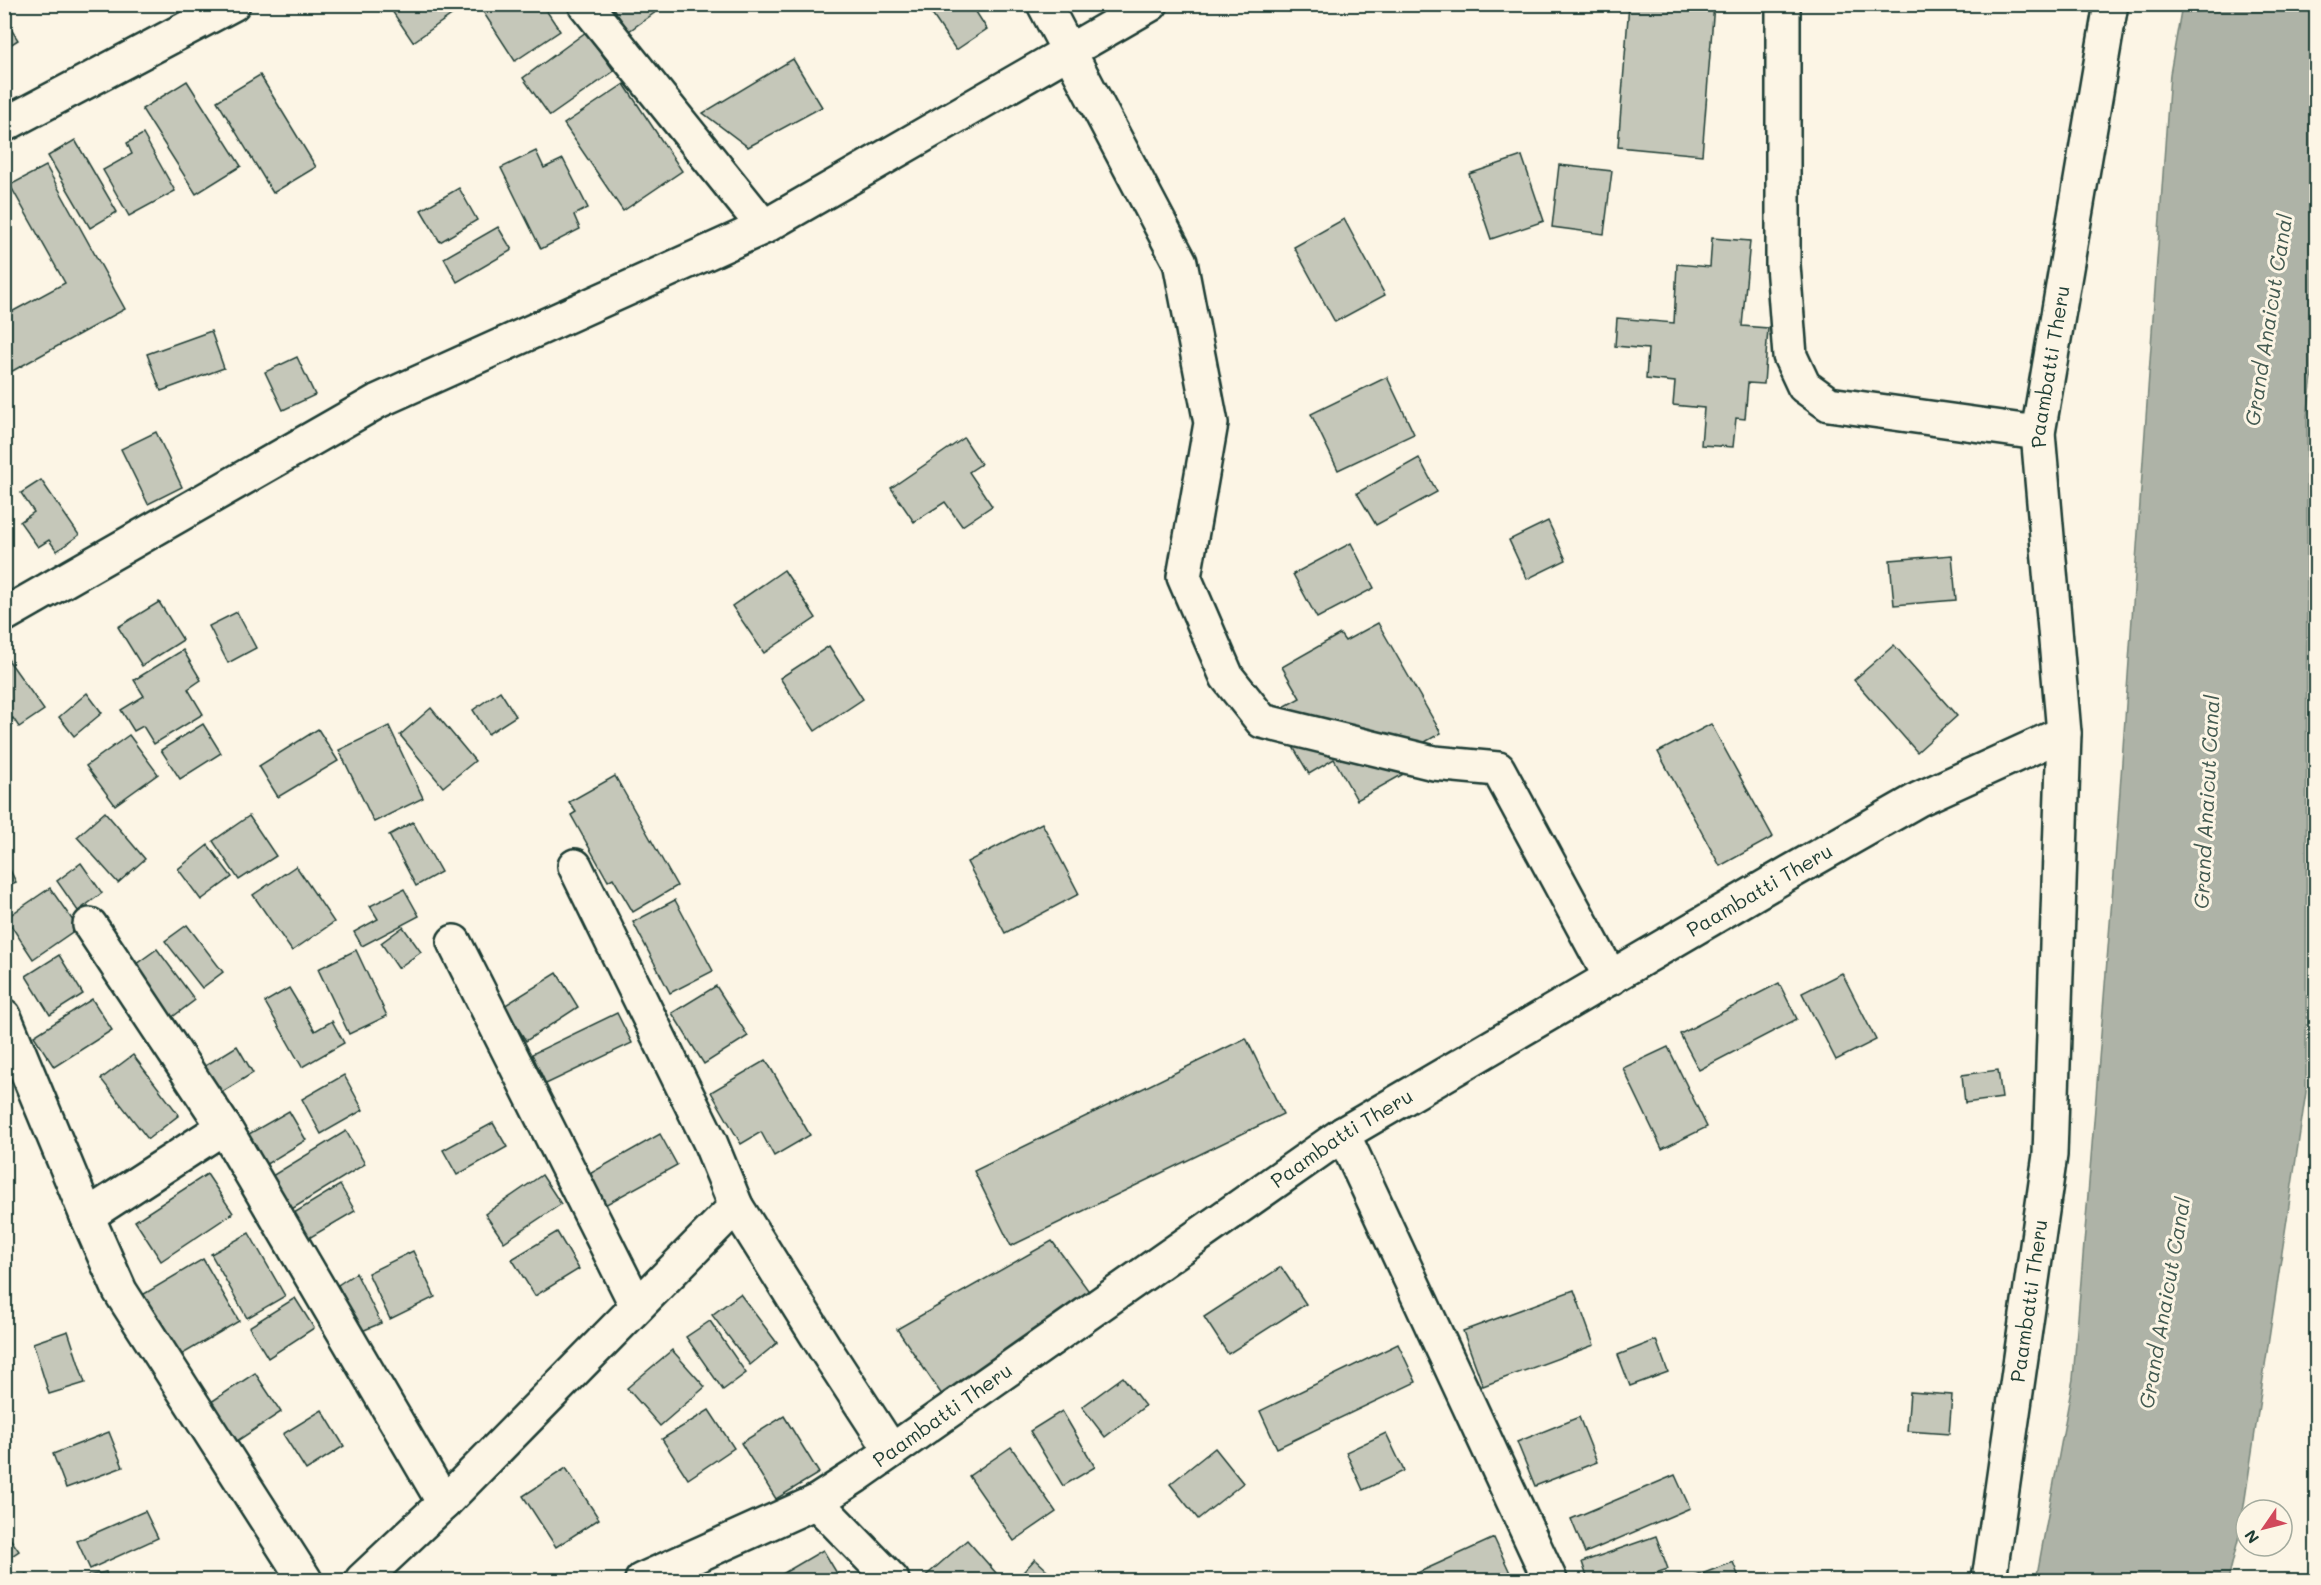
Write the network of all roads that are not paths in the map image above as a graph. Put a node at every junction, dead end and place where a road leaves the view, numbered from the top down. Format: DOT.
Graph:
graph roads {
  1 [pos="233,4"];
  2 [pos="585,4"];
  3 [pos="1044,4"];
  4 [pos="1151,4"];
  5 [pos="1783,4"];
  6 [pos="2111,4"];
  7 [pos="1070,51"];
  8 [pos="4,125"];
  9 [pos="764,227"];
  10 [pos="2038,433"];
  11 [pos="4,615"];
  12 [pos="2064,733"];
  13 [pos="575,866"];
  14 [pos="90,925"];
  15 [pos="454,942"];
  16 [pos="1611,978"];
  17 [pos="4,1016"];
  18 [pos="224,1127"];
  19 [pos="1342,1134"];
  20 [pos="736,1206"];
  21 [pos="87,1216"];
  22 [pos="637,1306"];
  23 [pos="891,1450"];
  24 [pos="816,1502"];
  25 [pos="444,1503"];
  26 [pos="305,1581"];
  27 [pos="362,1581"];
  28 [pos="642,1581"];
  29 [pos="892,1581"];
  30 [pos="1550,1581"];
  31 [pos="1989,1581"];
  1 -- 8 [label="street"];
  2 -- 9 [label="street"];
  3 -- 7 [label="street"];
  4 -- 7 [label="street"];
  5 -- 10 [label="street"];
  6 -- 10 [label="street, Paambatti Theru"];
  7 -- 9 [label="street"];
  7 -- 16 [label="street"];
  9 -- 11 [label="street"];
  10 -- 12 [label="street, Paambatti Theru"];
  12 -- 16 [label="street, Paambatti Theru"];
  12 -- 31 [label="street, Paambatti Theru"];
  13 -- 20 [label="street"];
  14 -- 18 [label="street"];
  15 -- 22 [label="street"];
  16 -- 19 [label="street, Paambatti Theru"];
  17 -- 21 [label="street"];
  18 -- 21 [label="street"];
  18 -- 25 [label="street"];
  19 -- 23 [label="street, Paambatti Theru"];
  19 -- 30 [label="street"];
  20 -- 22 [label="street"];
  20 -- 23 [label="street"];
  21 -- 26 [label="street"];
  22 -- 25 [label="street"];
  23 -- 24 [label="street, Paambatti Theru"];
  24 -- 28 [label="street, Paambatti Theru"];
  24 -- 29 [label="street"];
  25 -- 27 [label="street"];
}
